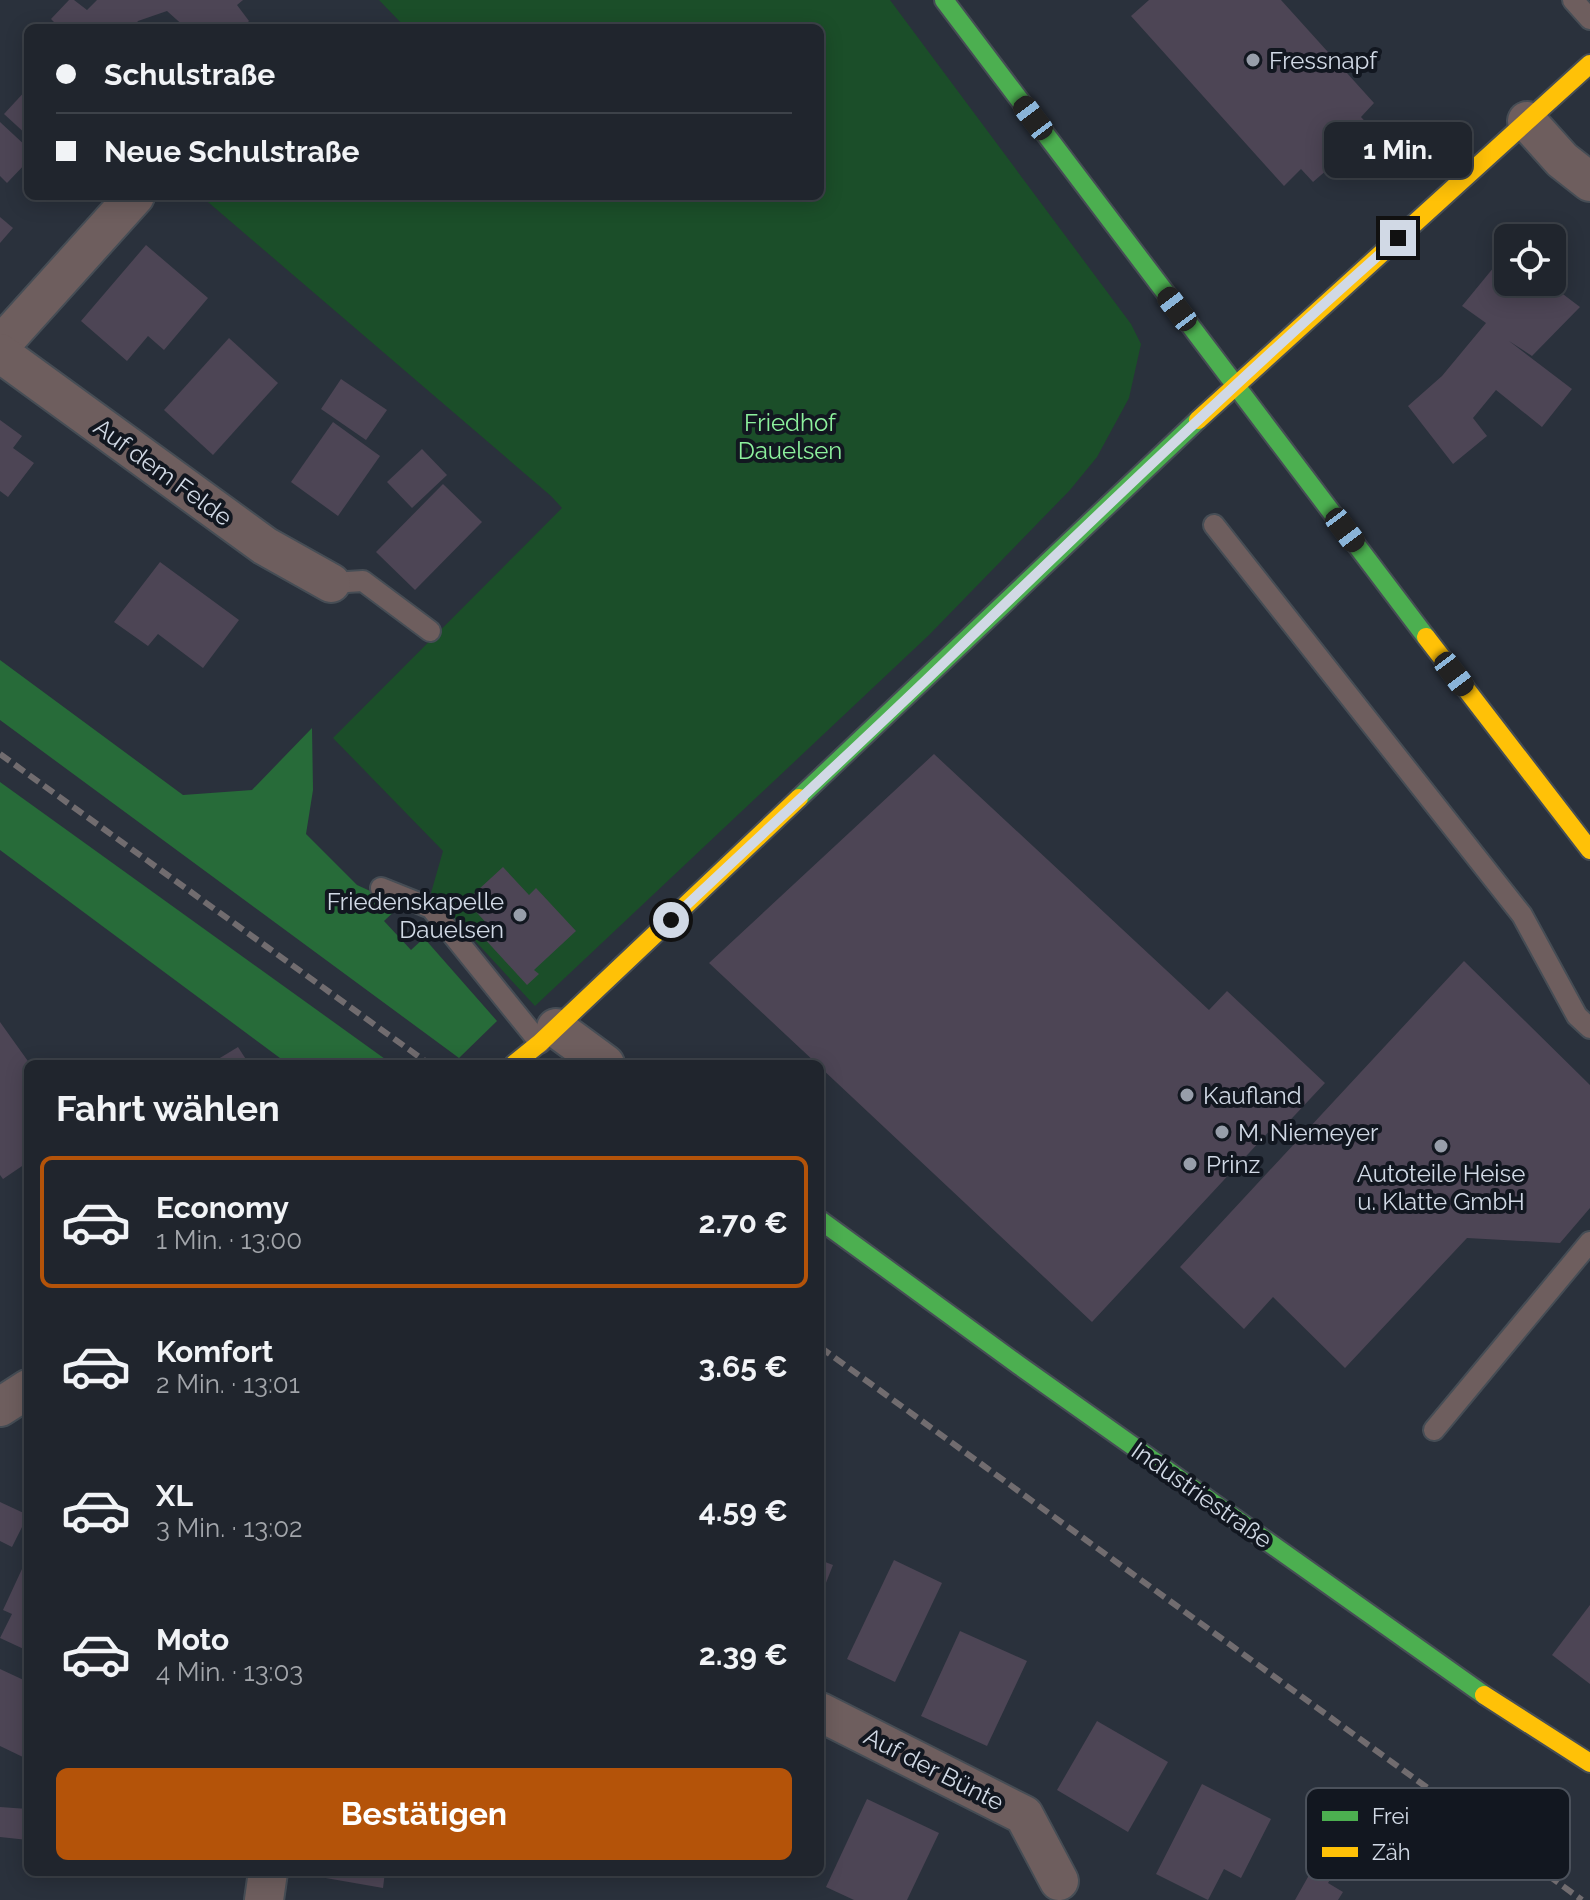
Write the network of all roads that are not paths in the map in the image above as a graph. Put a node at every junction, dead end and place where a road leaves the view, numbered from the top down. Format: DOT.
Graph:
graph roads {
  1 [pos="944,0"];
  2 [pos="1573,0"];
  3 [pos="1590,19"];
  4 [pos="1590,64"];
  5 [pos="1527,121"];
  6 [pos="1590,182"];
  7 [pos="131,200"];
  8 [pos="0,346"];
  9 [pos="0,353"];
  10 [pos="1235,385"];
  11 [pos="1214,525"];
  12 [pos="331,583"];
  13 [pos="430,631"];
  14 [pos="1590,850"];
  15 [pos="381,888"];
  16 [pos="1590,1028"];
  17 [pos="548,1035"];
  18 [pos="519,1060"];
  19 [pos="597,1060"];
  20 [pos="824,1223"];
  21 [pos="1590,1242"];
  22 [pos="24,1392"];
  23 [pos="0,1407"];
  24 [pos="1434,1430"];
  25 [pos="824,1714"];
  26 [pos="1590,1763"];
  27 [pos="267,1876"];
  28 [pos="1059,1881"];
  29 [pos="264,1900"];
  1 -- 10 [label="street"];
  2 -- 3 [label="lane"];
  4 -- 5 [label="street"];
  5 -- 6 [label="street"];
  5 -- 10 [label="street"];
  7 -- 8 [label="street"];
  9 -- 12 [label="street, Auf dem Felde"];
  10 -- 14 [label="street"];
  10 -- 17 [label="street"];
  11 -- 16 [label="lane"];
  12 -- 13 [label="lane"];
  15 -- 17 [label="lane"];
  17 -- 18 [label="street"];
  17 -- 19 [label="street"];
  20 -- 26 [label="street, Industriestraße"];
  21 -- 24 [label="lane"];
  22 -- 23 [label="street"];
  25 -- 28 [label="street, Auf der Bünte"];
  27 -- 29 [label="street"];
}
